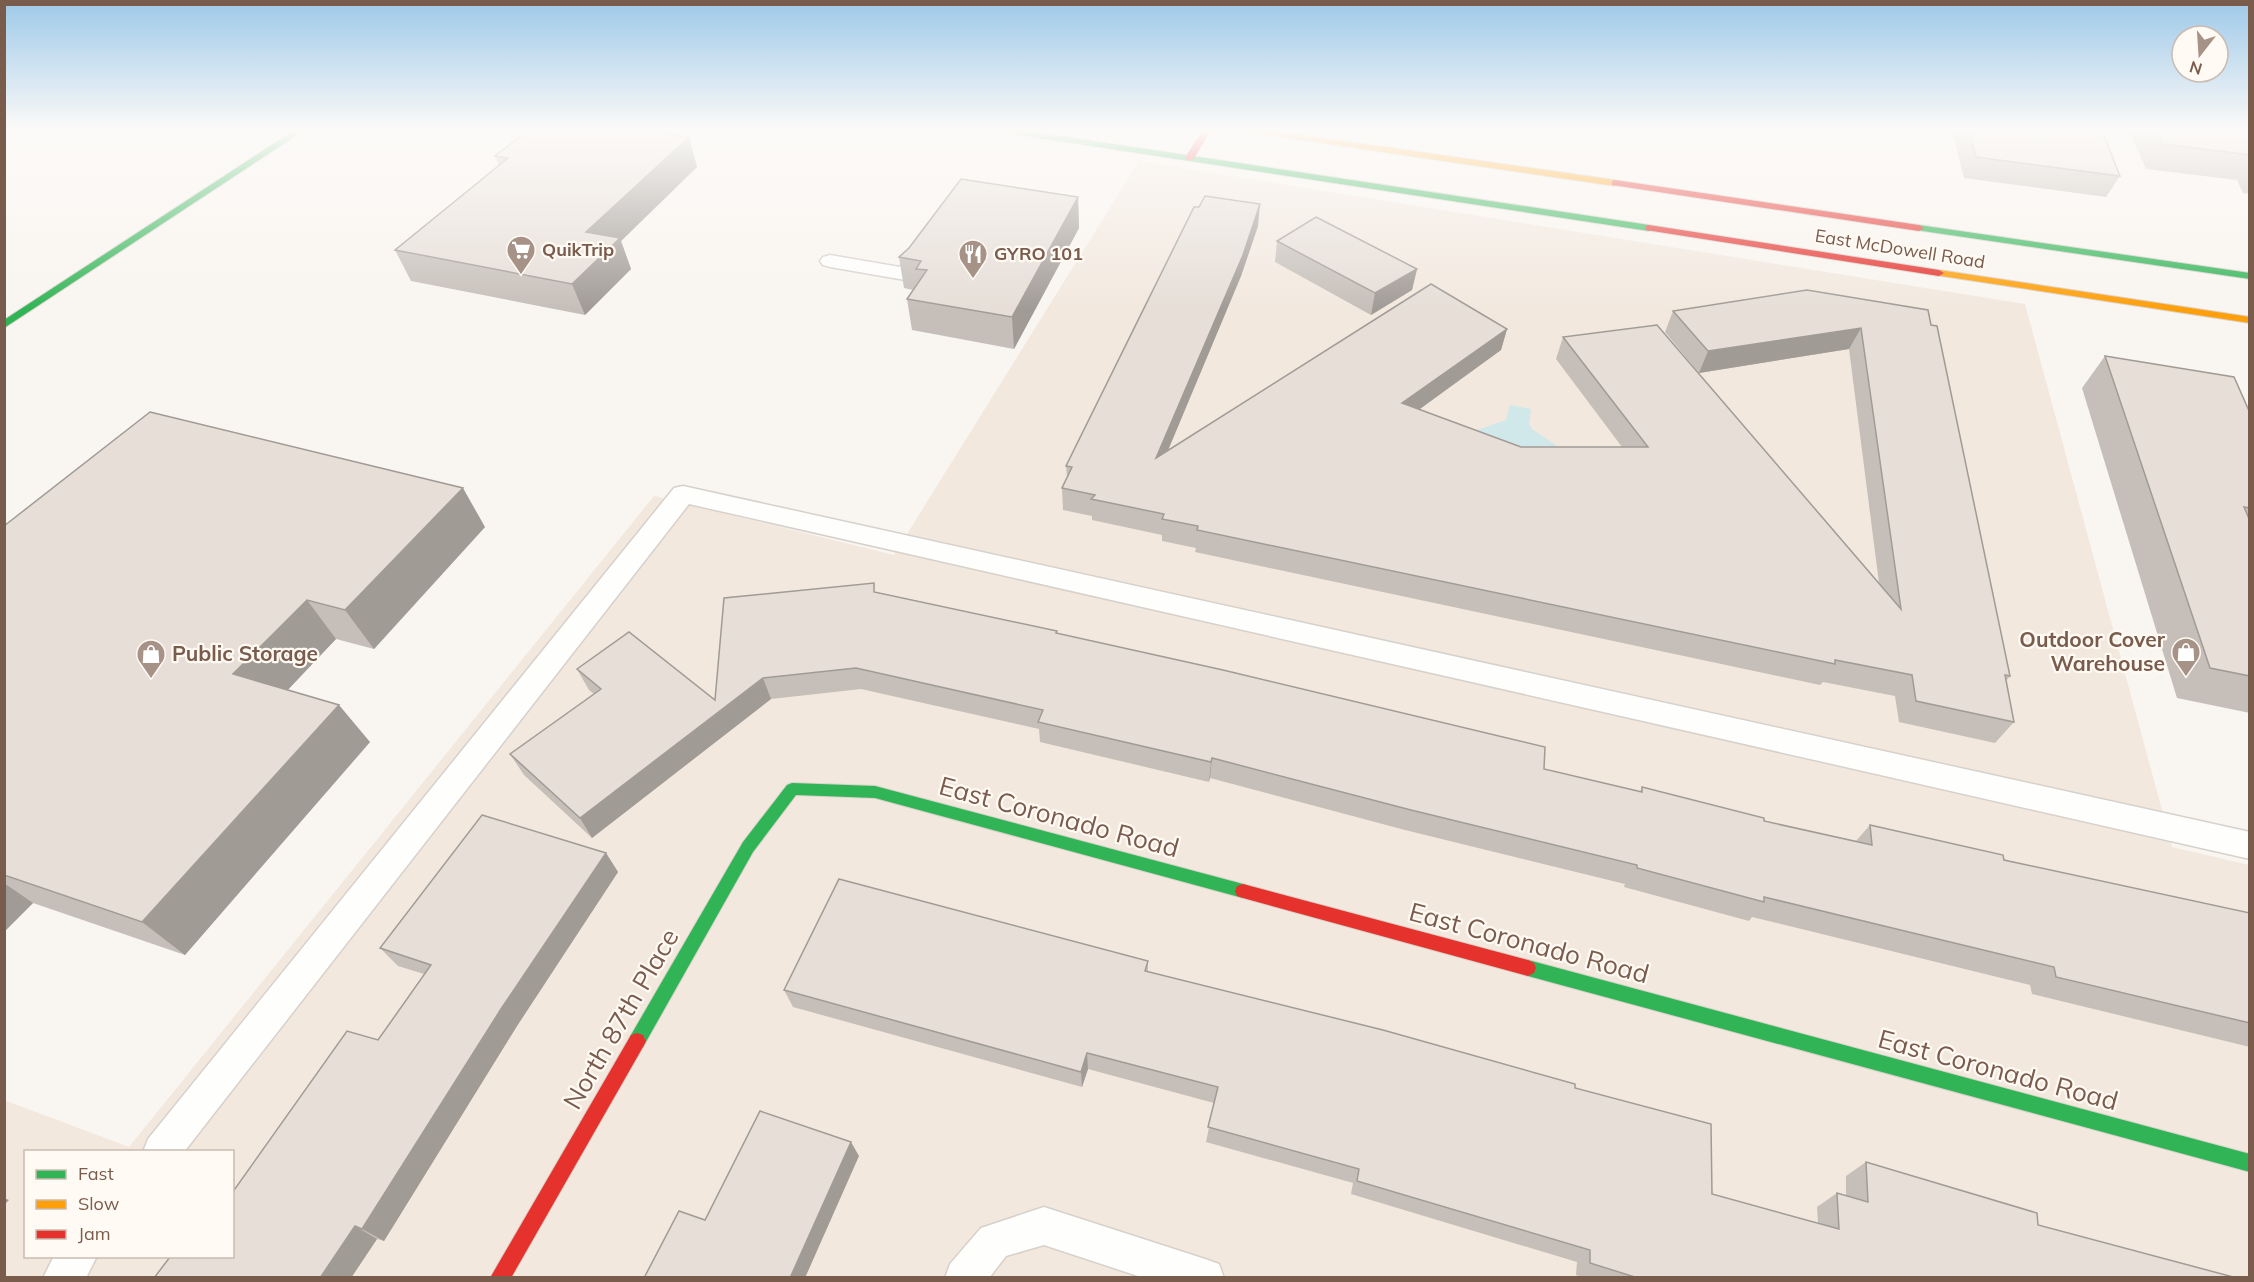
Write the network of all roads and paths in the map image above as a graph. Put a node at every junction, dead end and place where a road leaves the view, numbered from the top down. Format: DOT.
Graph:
graph roads {
  1 [pos="208,191"];
  2 [pos="1414,191"];
  3 [pos="1646,191"];
  4 [pos="937,231"];
  5 [pos="830,261"];
  6 [pos="2250,276"];
  7 [pos="2250,320"];
  8 [pos="4,325"];
  9 [pos="792,789"];
  10 [pos="2250,846"];
  11 [pos="163,1150"];
  12 [pos="2250,1163"];
  13 [pos="77,1258"];
  14 [pos="62,1278"];
  15 [pos="500,1278"];
  16 [pos="964,1278"];
  17 [pos="1205,1278"];
  1 -- 8 [label="main road"];
  2 -- 7 [label="main road, East McDowell Road"];
  3 -- 6 [label="main road, East McDowell Road"];
  4 -- 5 [label="lane"];
  9 -- 12 [label="main road, East Coronado Road"];
  9 -- 15 [label="main road, North 87th Place"];
  10 -- 11 [label="lane"];
  13 -- 14 [label="lane"];
  16 -- 17 [label="lane"];
}
